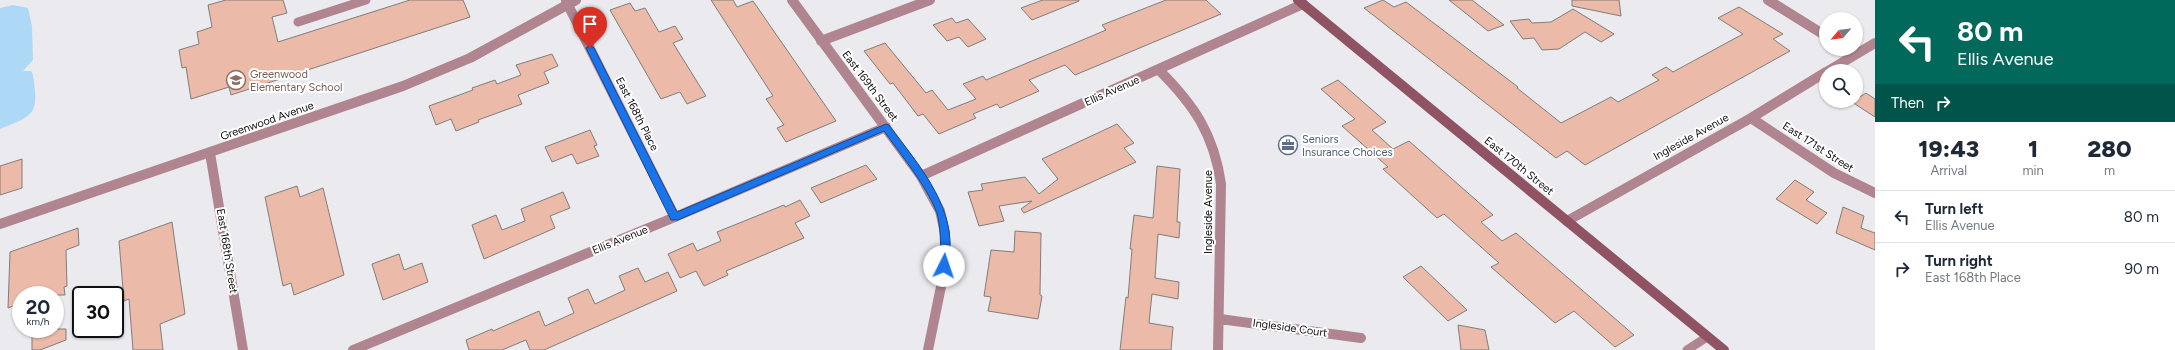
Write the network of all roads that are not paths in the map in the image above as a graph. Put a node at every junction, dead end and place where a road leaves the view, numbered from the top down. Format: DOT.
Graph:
graph roads {
  1 [pos="366,0"];
  2 [pos="792,0"];
  3 [pos="930,0"];
  4 [pos="1768,0"];
  5 [pos="570,2"];
  6 [pos="1301,2"];
  7 [pos="298,22"];
  8 [pos="1819,32"];
  9 [pos="821,40"];
  10 [pos="1875,43"];
  11 [pos="1863,50"];
  12 [pos="1853,56"];
  13 [pos="1840,64"];
  14 [pos="1159,70"];
  15 [pos="1819,77"];
  16 [pos="1751,118"];
  17 [pos="886,127"];
  18 [pos="210,153"];
  19 [pos="921,176"];
  20 [pos="1875,193"];
  21 [pos="675,217"];
  22 [pos="1567,221"];
  23 [pos="0,224"];
  24 [pos="1220,319"];
  25 [pos="1708,337"];
  26 [pos="1361,338"];
  27 [pos="243,350"];
  28 [pos="353,350"];
  29 [pos="928,350"];
  30 [pos="1218,350"];
  31 [pos="1687,350"];
  32 [pos="1724,350"];
  1 -- 7 [label="lane"];
  2 -- 9 [label="street, East 169th Street"];
  3 -- 9 [label="street"];
  4 -- 8 [label="street"];
  5 -- 18 [label="street, Greenwood Avenue"];
  5 -- 21 [label="street, East 168th Place"];
  6 -- 14 [label="street, Ellis Avenue"];
  6 -- 22 [label="street, East 170th Street"];
  9 -- 17 [label="street, East 169th Street"];
  10 -- 11 [label="street, Ingleside Avenue"];
  12 -- 13 [label="street, Ingleside Avenue"];
  14 -- 19 [label="street, Ellis Avenue"];
  14 -- 24 [label="street, Ingleside Avenue"];
  15 -- 16 [label="street, Ingleside Avenue"];
  16 -- 20 [label="street, East 171st Street"];
  16 -- 22 [label="street, Ingleside Avenue"];
  17 -- 19 [label="street, East 169th Street"];
  17 -- 21 [label="street, Ellis Avenue"];
  18 -- 23 [label="street, Greenwood Avenue"];
  18 -- 27 [label="street, East 168th Street"];
  19 -- 29 [label="street, East 169th Street"];
  21 -- 28 [label="street, Ellis Avenue"];
  22 -- 25 [label="street, East 170th Street"];
  24 -- 26 [label="street, Ingleside Court"];
  24 -- 30 [label="street, Ingleside Avenue"];
  25 -- 31 [label="lane"];
  25 -- 32 [label="street, East 170th Street"];
}
